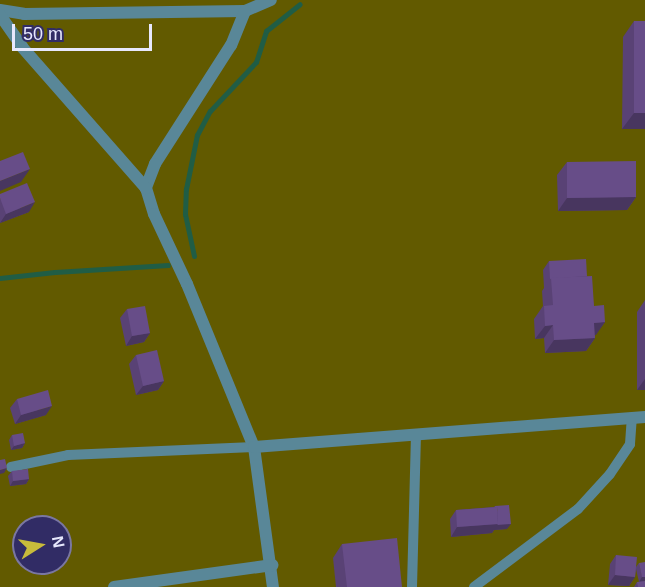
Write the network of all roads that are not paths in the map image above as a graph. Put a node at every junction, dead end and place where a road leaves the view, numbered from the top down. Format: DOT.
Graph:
graph roads {
  1 [pos="271,0"];
  2 [pos="0,10"];
  3 [pos="245,11"];
  4 [pos="0,15"];
  5 [pos="147,188"];
  6 [pos="639,418"];
  7 [pos="416,434"];
  8 [pos="254,447"];
  9 [pos="11,467"];
  10 [pos="272,565"];
  11 [pos="114,587"];
  12 [pos="273,587"];
  13 [pos="412,587"];
  14 [pos="474,587"];
  1 -- 3 [label="street"];
  2 -- 3 [label="street"];
  3 -- 5 [label="street"];
  4 -- 5 [label="street"];
  5 -- 8 [label="street"];
  6 -- 7 [label="street"];
  6 -- 14 [label="lane"];
  7 -- 8 [label="street"];
  7 -- 13 [label="lane"];
  8 -- 9 [label="lane"];
  8 -- 10 [label="street"];
  10 -- 11 [label="street"];
  10 -- 12 [label="street"];
}
